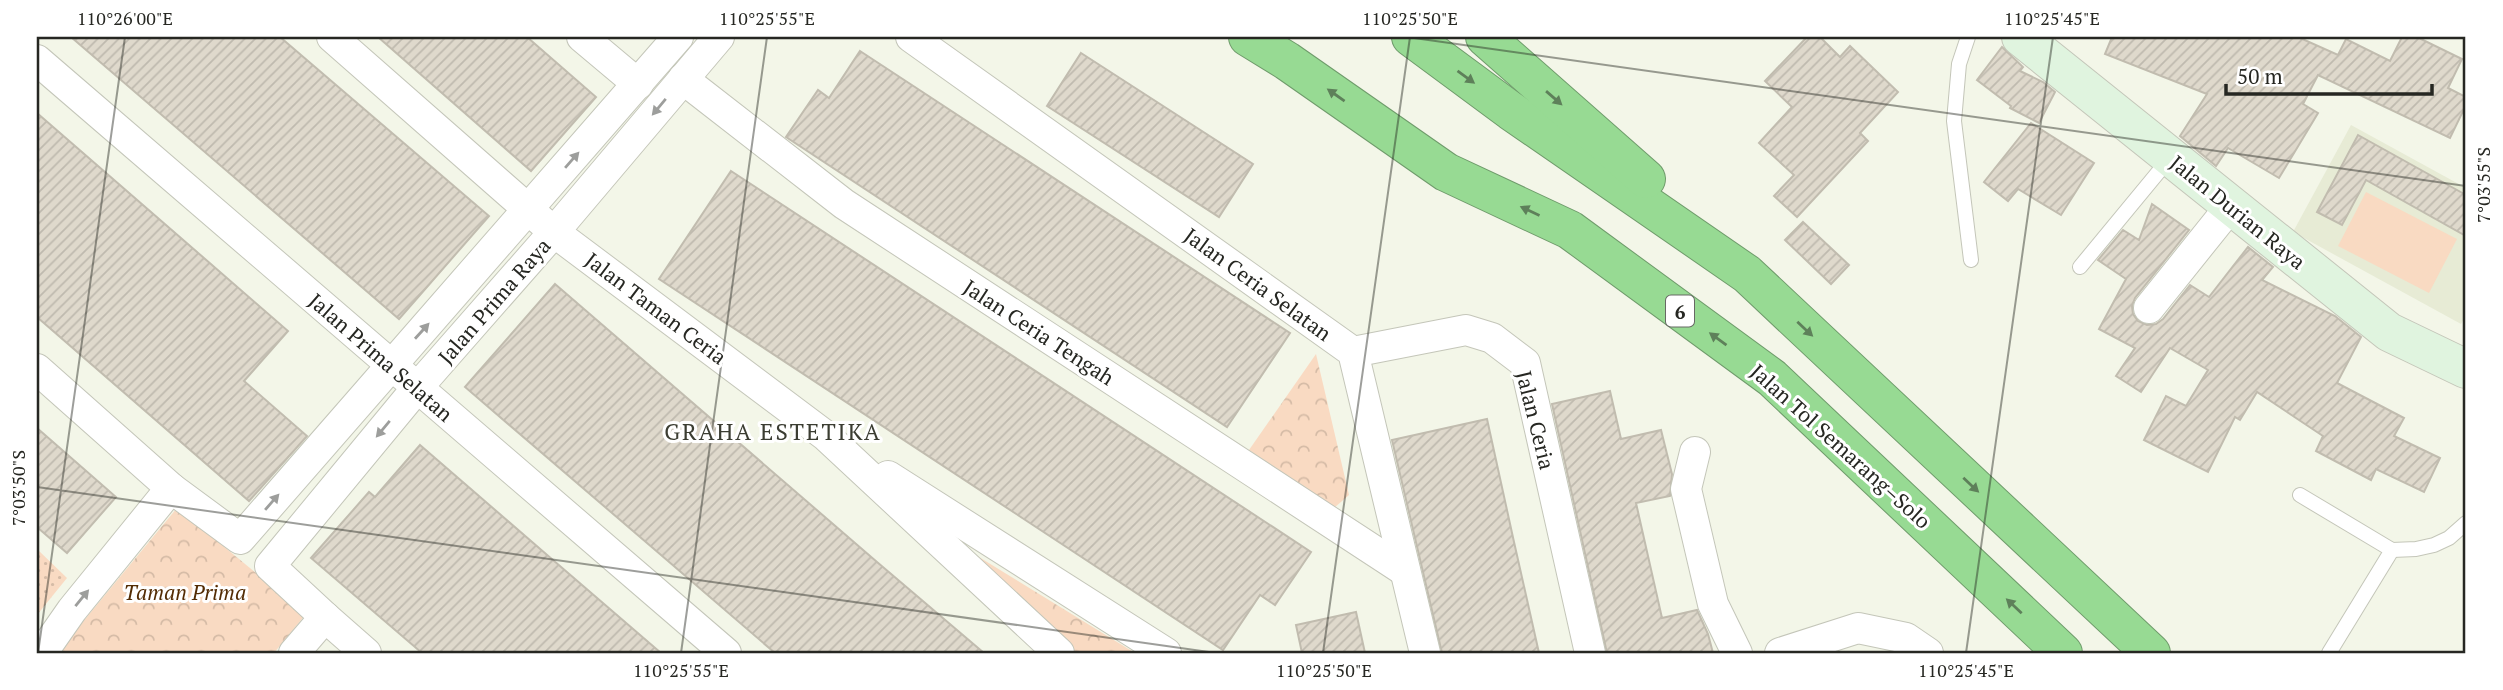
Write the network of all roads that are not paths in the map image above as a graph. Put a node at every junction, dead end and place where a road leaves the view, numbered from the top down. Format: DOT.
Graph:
graph roads {
  1 [pos="332,37"];
  2 [pos="582,37"];
  3 [pos="678,37"];
  4 [pos="719,37"];
  5 [pos="911,37"];
  6 [pos="1248,37"];
  7 [pos="1411,37"];
  8 [pos="1485,37"];
  9 [pos="1968,37"];
  10 [pos="2021,37"];
  11 [pos="37,60"];
  12 [pos="683,79"];
  13 [pos="638,84"];
  14 [pos="2171,157"];
  15 [pos="2230,206"];
  16 [pos="528,210"];
  17 [pos="554,232"];
  18 [pos="1971,260"];
  19 [pos="2080,268"];
  20 [pos="1747,274"];
  21 [pos="2149,308"];
  22 [pos="1353,352"];
  23 [pos="391,366"];
  24 [pos="37,369"];
  25 [pos="2466,369"];
  26 [pos="417,388"];
  27 [pos="826,436"];
  28 [pos="1695,452"];
  29 [pos="171,488"];
  30 [pos="2300,495"];
  31 [pos="2466,523"];
  32 [pos="240,539"];
  33 [pos="2392,550"];
  34 [pos="270,566"];
  35 [pos="1405,571"];
  36 [pos="325,617"];
  37 [pos="41,653"];
  38 [pos="294,653"];
  39 [pos="366,653"];
  40 [pos="726,653"];
  41 [pos="1059,653"];
  42 [pos="1166,653"];
  43 [pos="1425,653"];
  44 [pos="1590,653"];
  45 [pos="1737,653"];
  46 [pos="1780,653"];
  47 [pos="1928,653"];
  48 [pos="2063,653"];
  49 [pos="2151,653"];
  50 [pos="2329,653"];
  1 -- 16 [label="street, Jalan Taman Ceria"];
  2 -- 13 [label="street"];
  3 -- 13 [label="street, Jalan Prima Raya"];
  4 -- 12 [label="street, Jalan Prima Raya"];
  5 -- 22 [label="street, Jalan Ceria Selatan"];
  48 -- 6 [label="highway, Jalan Tol Semarang–Solo / 6, one-way"];
  7 -- 20 [label="highway, one-way"];
  8 -- 20 [label="highway, one-way"];
  9 -- 18 [label="lane"];
  10 -- 14 [label="main road, Jalan Durian Raya"];
  11 -- 23 [label="street, Jalan Prima Selatan"];
  12 -- 17 [label="street, Jalan Prima Raya, one-way"];
  12 -- 35 [label="street, Jalan Ceria Tengah"];
  16 -- 13 [label="street, Jalan Prima Raya, one-way"];
  14 -- 15 [label="main road, Jalan Durian Raya"];
  14 -- 19 [label="lane"];
  15 -- 21 [label="street"];
  15 -- 25 [label="main road, Jalan Durian Raya"];
  16 -- 17 [label="street, Jalan Taman Ceria"];
  23 -- 16 [label="street, Jalan Prima Raya, one-way"];
  17 -- 26 [label="street, Jalan Prima Raya"];
  17 -- 27 [label="street, Jalan Taman Ceria"];
  20 -- 49 [label="highway, one-way"];
  22 -- 35 [label="street, Jalan Ceria Selatan"];
  22 -- 44 [label="street, Jalan Ceria"];
  23 -- 26 [label="street, Jalan Prima Selatan"];
  32 -- 23 [label="street, Jalan Prima Raya, one-way"];
  24 -- 29 [label="street"];
  26 -- 34 [label="street, Jalan Prima Raya, one-way"];
  26 -- 40 [label="street, Jalan Prima Selatan"];
  27 -- 41 [label="street, Jalan Taman Ceria"];
  27 -- 42 [label="street, Jalan Taman Ceria"];
  28 -- 45 [label="street"];
  29 -- 32 [label="street"];
  37 -- 29 [label="street, one-way"];
  30 -- 33 [label="lane"];
  31 -- 33 [label="lane"];
  32 -- 34 [label="street"];
  33 -- 50 [label="lane"];
  34 -- 36 [label="street"];
  35 -- 43 [label="street, Jalan Ceria Selatan"];
  36 -- 38 [label="street"];
  36 -- 39 [label="street"];
  46 -- 47 [label="street"];
}
